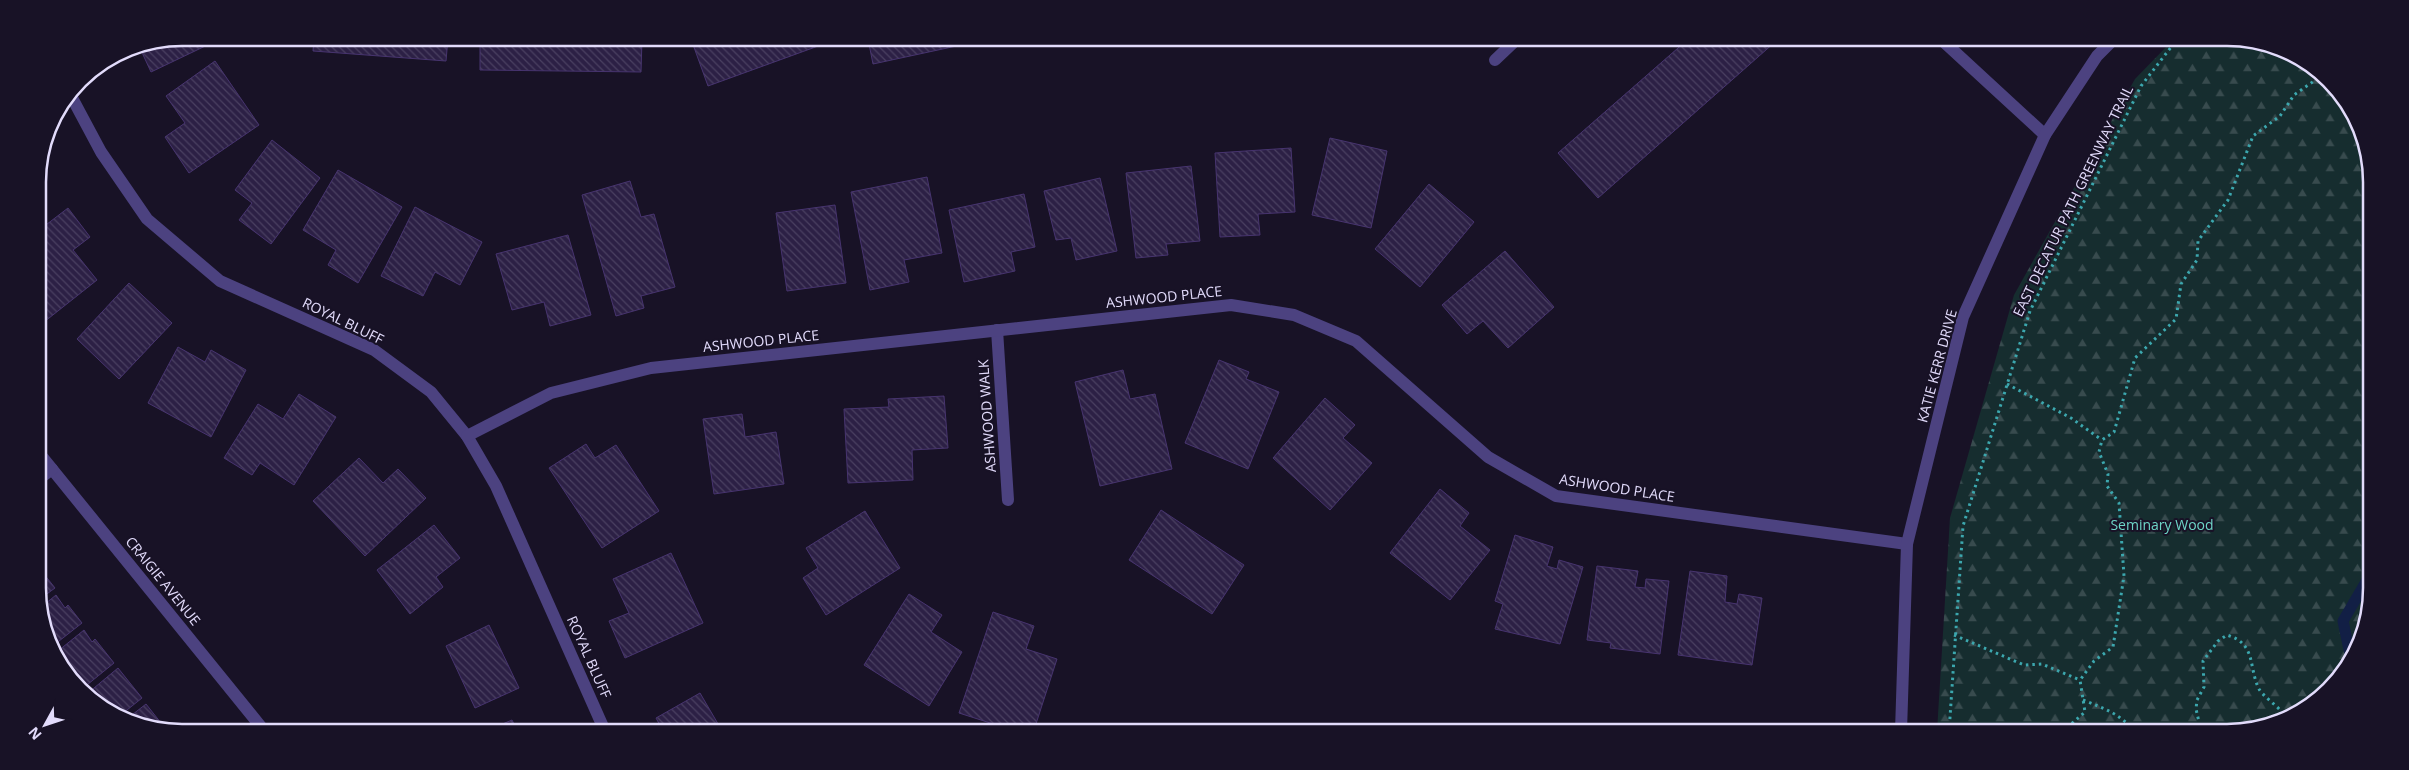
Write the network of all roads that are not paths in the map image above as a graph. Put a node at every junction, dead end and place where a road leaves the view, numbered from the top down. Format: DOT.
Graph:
graph roads {
  1 [pos="1509,46"];
  2 [pos="1948,46"];
  3 [pos="2107,46"];
  4 [pos="1495,60"];
  5 [pos="73,100"];
  6 [pos="2045,135"];
  7 [pos="997,330"];
  8 [pos="467,436"];
  9 [pos="46,462"];
  10 [pos="52,469"];
  11 [pos="46,474"];
  12 [pos="1008,500"];
  13 [pos="1907,544"];
  14 [pos="1901,723"];
  15 [pos="259,724"];
  16 [pos="602,724"];
  1 -- 4 [label="street"];
  2 -- 6 [label="street"];
  3 -- 6 [label="street, KATIE KERR DRIVE"];
  5 -- 8 [label="street, ROYAL BLUFF"];
  6 -- 13 [label="street, KATIE KERR DRIVE"];
  7 -- 8 [label="street, ASHWOOD PLACE"];
  7 -- 12 [label="street, ASHWOOD WALK"];
  7 -- 13 [label="street, ASHWOOD PLACE"];
  8 -- 16 [label="street, ROYAL BLUFF"];
  9 -- 10 [label="street, CRAIGIE AVENUE"];
  10 -- 11 [label="street"];
  10 -- 15 [label="street, CRAIGIE AVENUE"];
  13 -- 14 [label="street, KATIE KERR DRIVE"];
}
